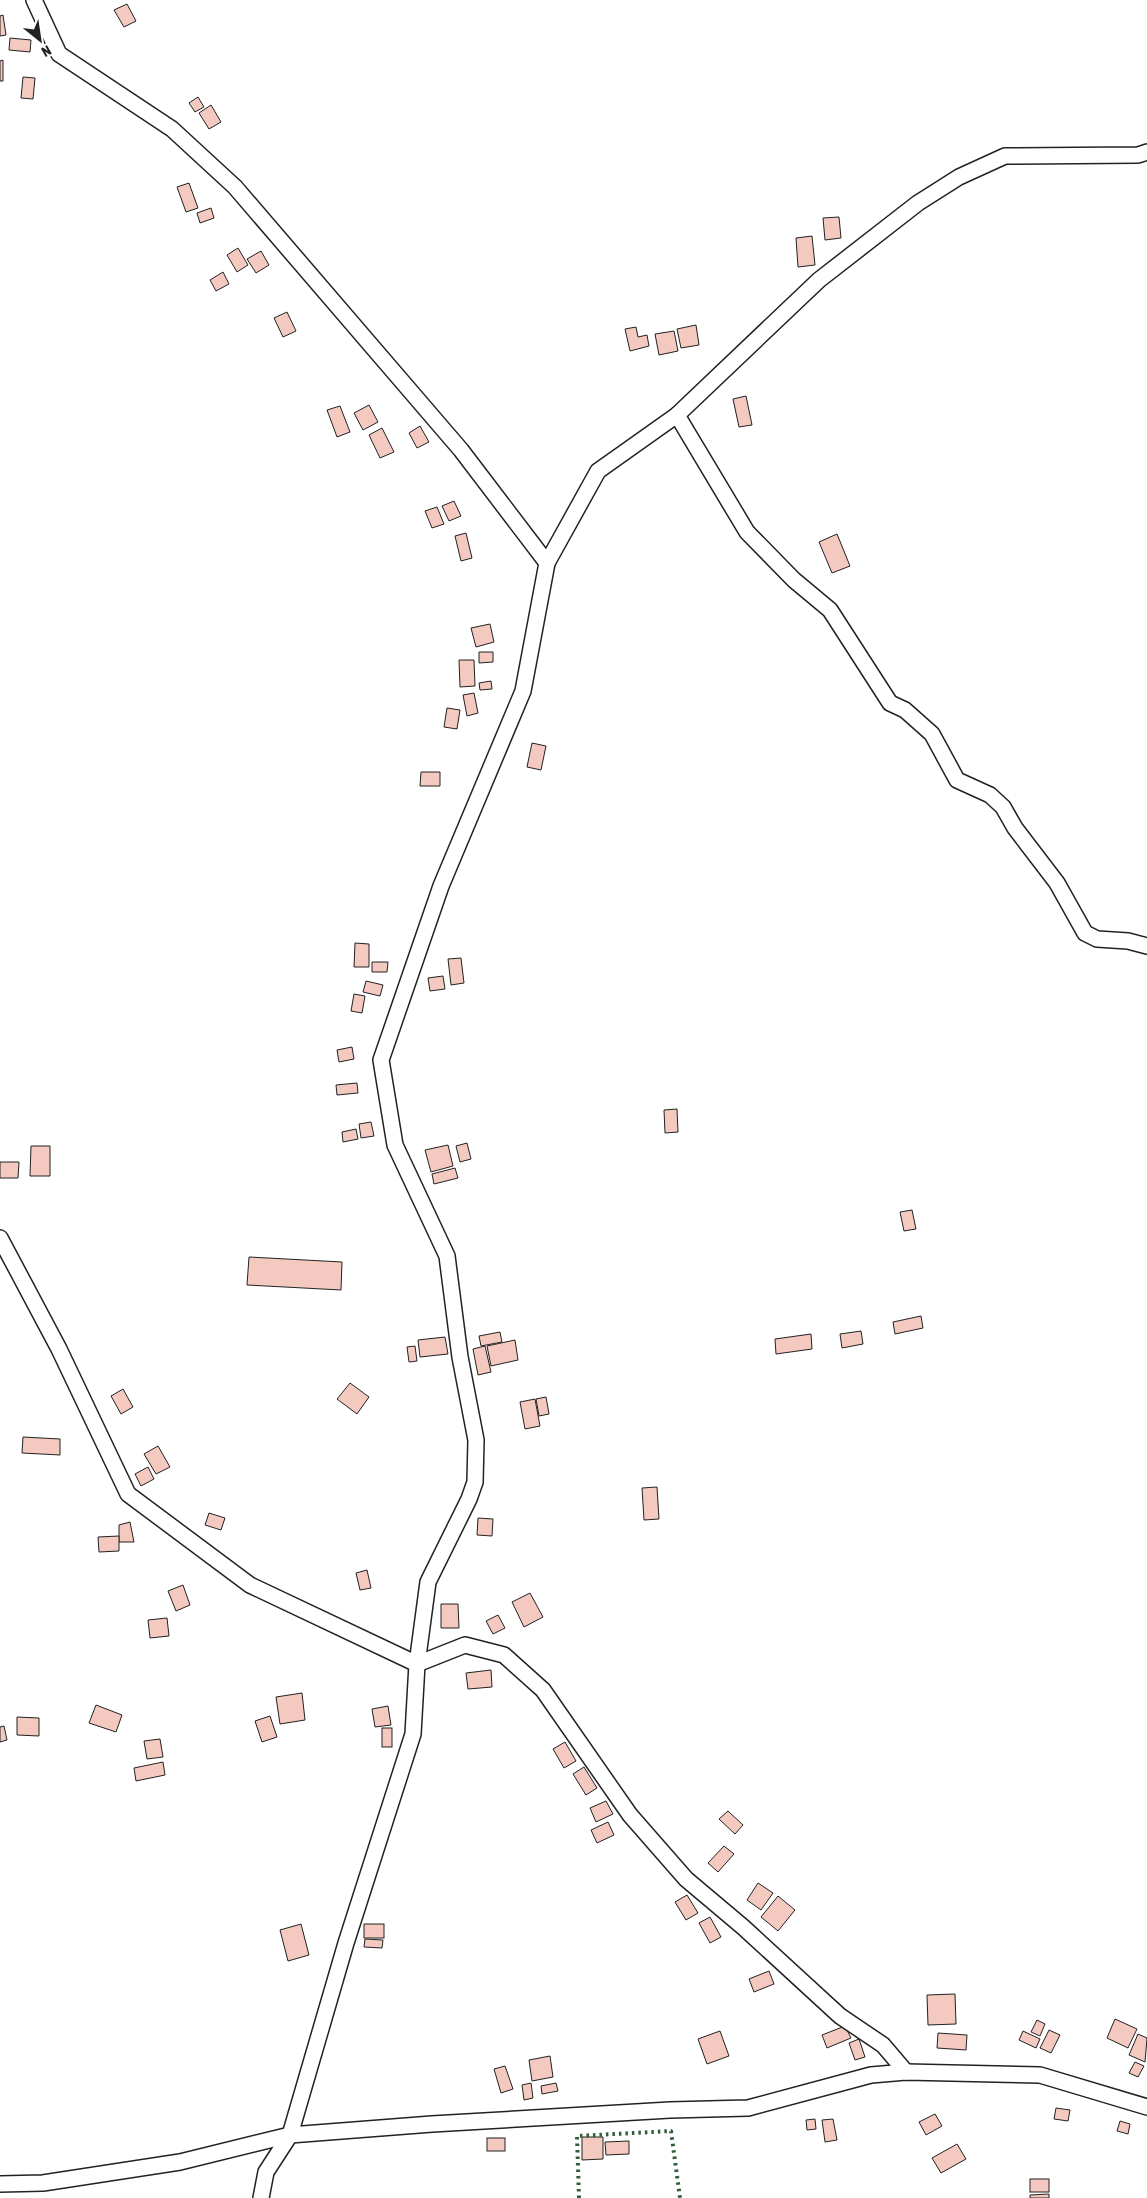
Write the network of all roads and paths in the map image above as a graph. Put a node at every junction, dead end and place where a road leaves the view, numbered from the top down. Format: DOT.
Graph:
graph roads {
  1 [pos="34,0"];
  2 [pos="1147,152"];
  3 [pos="677,416"];
  4 [pos="547,563"];
  5 [pos="1147,946"];
  6 [pos="0,1238"];
  7 [pos="417,1664"];
  8 [pos="906,2072"];
  9 [pos="1147,2107"];
  10 [pos="290,2135"];
  11 [pos="0,2184"];
  12 [pos="261,2198"];
  1 -- 4 [label="street"];
  2 -- 3 [label="street"];
  3 -- 4 [label="street"];
  3 -- 5 [label="street"];
  4 -- 7 [label="street"];
  6 -- 7 [label="street"];
  7 -- 8 [label="street"];
  7 -- 10 [label="street"];
  8 -- 9 [label="street"];
  8 -- 10 [label="street"];
  10 -- 11 [label="street"];
  10 -- 12 [label="street"];
}
